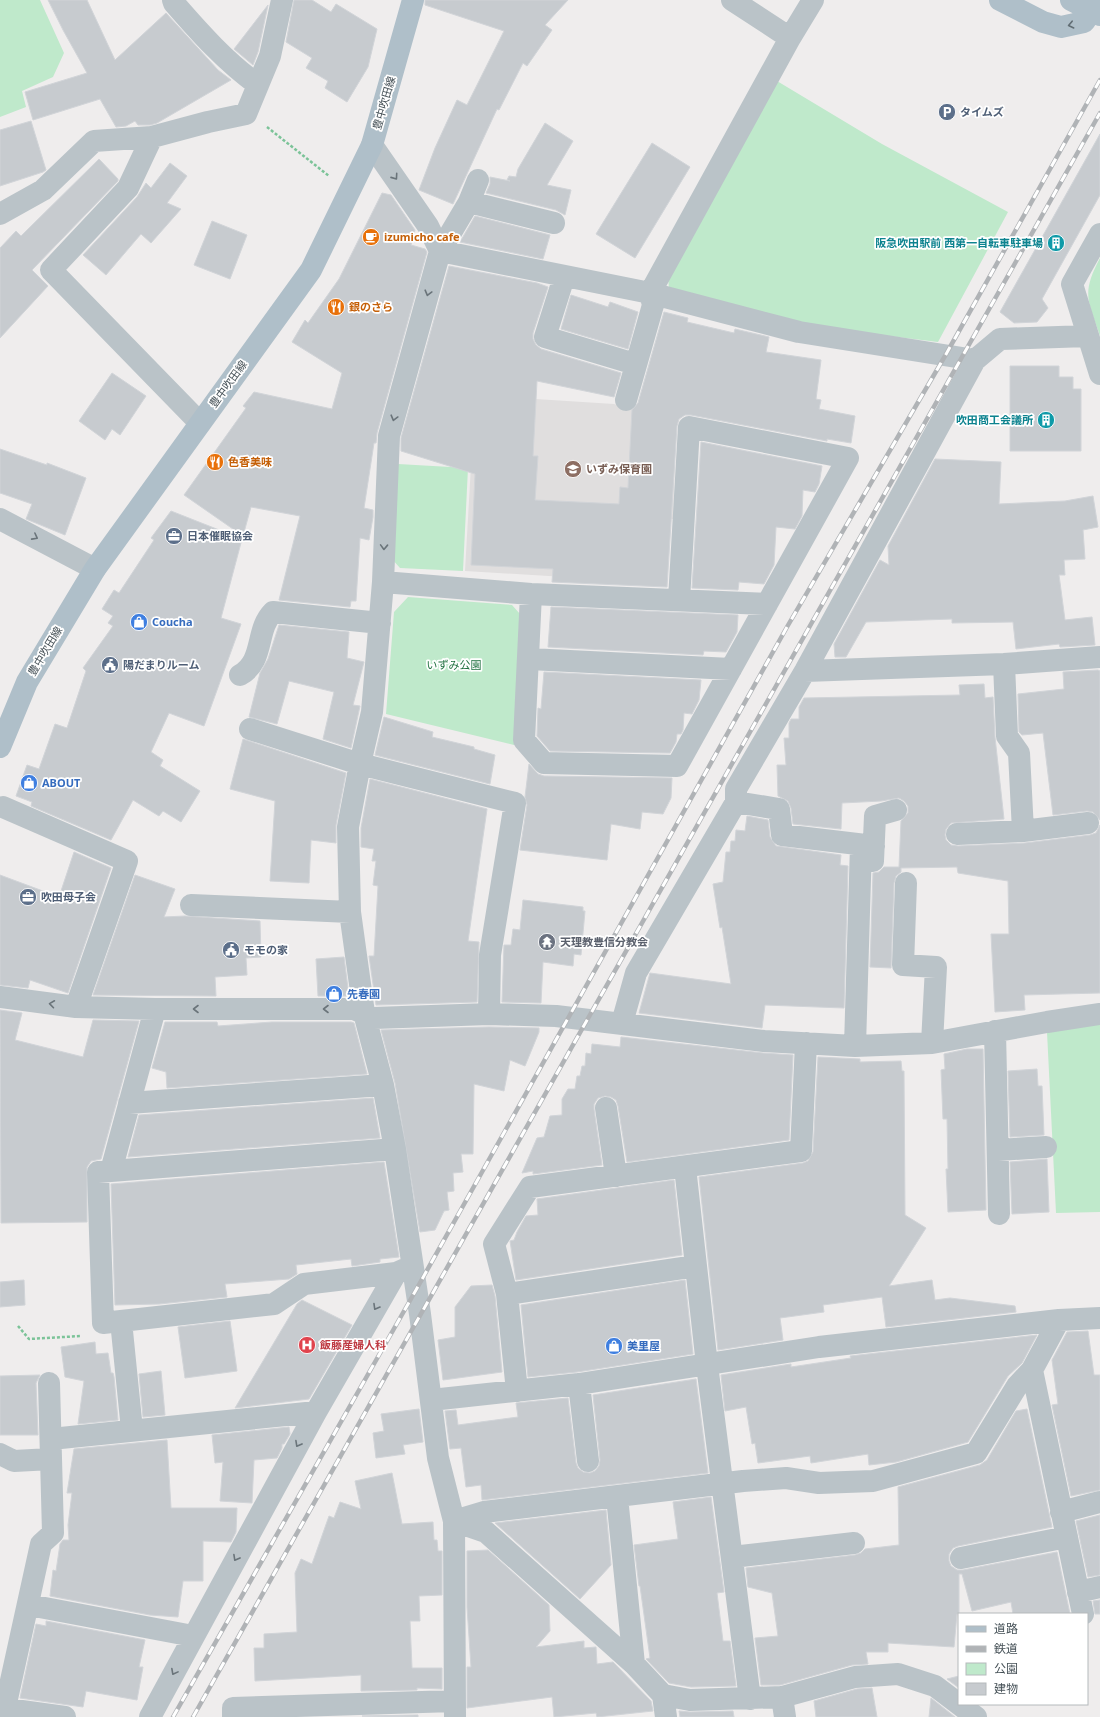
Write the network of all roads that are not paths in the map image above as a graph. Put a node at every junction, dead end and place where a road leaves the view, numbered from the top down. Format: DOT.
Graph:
graph roads {
  1 [pos="173,0"];
  2 [pos="282,0"];
  3 [pos="413,0"];
  4 [pos="732,0"];
  5 [pos="813,0"];
  6 [pos="1000,0"];
  7 [pos="1071,0"];
  8 [pos="1096,0"];
  9 [pos="1100,15"];
  10 [pos="790,38"];
  11 [pos="258,85"];
  12 [pos="152,137"];
  13 [pos="372,145"];
  14 [pos="478,180"];
  15 [pos="470,202"];
  16 [pos="0,214"];
  17 [pos="554,224"];
  18 [pos="1100,234"];
  19 [pos="440,251"];
  20 [pos="564,277"];
  21 [pos="650,293"];
  22 [pos="1087,336"];
  23 [pos="975,360"];
  24 [pos="635,364"];
  25 [pos="1100,374"];
  26 [pos="626,400"];
  27 [pos="200,424"];
  28 [pos="0,519"];
  29 [pos="95,569"];
  30 [pos="383,582"];
  31 [pos="531,594"];
  32 [pos="679,600"];
  33 [pos="767,604"];
  34 [pos="380,623"];
  35 [pos="1100,657"];
  36 [pos="529,659"];
  37 [pos="1004,664"];
  38 [pos="731,670"];
  39 [pos="805,671"];
  40 [pos="240,675"];
  41 [pos="250,729"];
  42 [pos="0,747"];
  43 [pos="360,764"];
  44 [pos="736,802"];
  45 [pos="3,807"];
  46 [pos="896,810"];
  47 [pos="1088,823"];
  48 [pos="1022,831"];
  49 [pos="957,834"];
  50 [pos="869,852"];
  51 [pos="906,883"];
  52 [pos="191,905"];
  53 [pos="350,912"];
  54 [pos="0,997"];
  55 [pos="76,1007"];
  56 [pos="155,1009"];
  57 [pos="364,1013"];
  58 [pos="489,1014"];
  59 [pos="1100,1014"];
  60 [pos="622,1023"];
  61 [pos="995,1031"];
  62 [pos="806,1043"];
  63 [pos="932,1043"];
  64 [pos="855,1046"];
  65 [pos="382,1085"];
  66 [pos="129,1103"];
  67 [pos="606,1108"];
  68 [pos="1046,1147"];
  69 [pos="395,1149"];
  70 [pos="998,1150"];
  71 [pos="685,1167"];
  72 [pos="111,1171"];
  73 [pos="616,1176"];
  74 [pos="999,1214"];
  75 [pos="696,1266"];
  76 [pos="404,1270"];
  77 [pos="507,1294"];
  78 [pos="1100,1318"];
  79 [pos="1059,1320"];
  80 [pos="112,1322"];
  81 [pos="707,1365"];
  82 [pos="1032,1370"];
  83 [pos="49,1383"];
  84 [pos="579,1384"];
  85 [pos="517,1391"];
  86 [pos="431,1400"];
  87 [pos="316,1412"];
  88 [pos="132,1430"];
  89 [pos="51,1449"];
  90 [pos="0,1454"];
  91 [pos="588,1461"];
  92 [pos="723,1484"];
  93 [pos="617,1497"];
  94 [pos="1100,1502"];
  95 [pos="1062,1512"];
  96 [pos="454,1521"];
  97 [pos="1066,1537"];
  98 [pos="854,1543"];
  99 [pos="732,1557"];
  100 [pos="961,1558"];
  101 [pos="1100,1587"];
  102 [pos="1078,1592"];
  103 [pos="29,1605"];
  104 [pos="1082,1613"];
  105 [pos="193,1636"];
  106 [pos="634,1664"];
  107 [pos="664,1695"];
  108 [pos="750,1698"];
  109 [pos="958,1703"];
  110 [pos="960,1705"];
  111 [pos="784,1707"];
  112 [pos="2,1708"];
  113 [pos="455,1709"];
  114 [pos="337,1711"];
  115 [pos="65,1717"];
  116 [pos="150,1717"];
  117 [pos="233,1717"];
  118 [pos="666,1717"];
  119 [pos="976,1717"];
  1 -- 11 [label="street"];
  2 -- 11 [label="street"];
  3 -- 13 [label="main road, 豊中吹田線"];
  4 -- 10 [label="street"];
  5 -- 10 [label="street"];
  8 -- 6 [label="main road, one-way"];
  7 -- 9 [label="main road"];
  10 -- 21 [label="street"];
  11 -- 12 [label="street"];
  12 -- 16 [label="street"];
  12 -- 27 [label="street"];
  13 -- 19 [label="street, one-way"];
  13 -- 27 [label="main road, 豊中吹田線"];
  14 -- 15 [label="street"];
  15 -- 17 [label="street"];
  15 -- 19 [label="street"];
  18 -- 22 [label="street"];
  19 -- 20 [label="street"];
  19 -- 30 [label="street, one-way"];
  20 -- 21 [label="street"];
  20 -- 24 [label="street"];
  21 -- 23 [label="street"];
  21 -- 24 [label="street"];
  22 -- 23 [label="street"];
  22 -- 25 [label="street"];
  23 -- 39 [label="street"];
  24 -- 26 [label="street"];
  27 -- 29 [label="main road, 豊中吹田線"];
  28 -- 29 [label="street, one-way"];
  29 -- 42 [label="main road, 豊中吹田線"];
  30 -- 31 [label="street"];
  30 -- 34 [label="street"];
  31 -- 32 [label="street"];
  31 -- 36 [label="street"];
  32 -- 33 [label="street"];
  32 -- 33 [label="street"];
  33 -- 38 [label="street"];
  34 -- 40 [label="street"];
  34 -- 43 [label="street"];
  35 -- 37 [label="street"];
  36 -- 38 [label="street"];
  36 -- 38 [label="street"];
  37 -- 39 [label="street"];
  37 -- 48 [label="street"];
  39 -- 44 [label="street"];
  41 -- 43 [label="street"];
  43 -- 53 [label="street"];
  43 -- 58 [label="street"];
  44 -- 50 [label="street"];
  44 -- 60 [label="street"];
  45 -- 55 [label="street"];
  46 -- 50 [label="street"];
  47 -- 48 [label="street"];
  48 -- 49 [label="street"];
  50 -- 64 [label="street"];
  51 -- 63 [label="street"];
  52 -- 53 [label="street"];
  53 -- 57 [label="street"];
  55 -- 54 [label="street, one-way"];
  55 -- 56 [label="street"];
  57 -- 56 [label="street, one-way"];
  56 -- 66 [label="street"];
  57 -- 58 [label="street"];
  57 -- 65 [label="street"];
  58 -- 60 [label="street"];
  59 -- 61 [label="street"];
  60 -- 62 [label="street"];
  61 -- 63 [label="street"];
  61 -- 70 [label="street"];
  62 -- 64 [label="street"];
  62 -- 71 [label="street"];
  63 -- 64 [label="street"];
  65 -- 66 [label="street"];
  65 -- 69 [label="street"];
  66 -- 72 [label="street"];
  67 -- 73 [label="street"];
  68 -- 70 [label="street"];
  69 -- 72 [label="street"];
  69 -- 76 [label="street"];
  70 -- 74 [label="street"];
  71 -- 73 [label="street"];
  71 -- 75 [label="street"];
  72 -- 80 [label="street"];
  73 -- 77 [label="street"];
  75 -- 77 [label="street"];
  75 -- 81 [label="street"];
  76 -- 80 [label="street"];
  76 -- 86 [label="street"];
  76 -- 87 [label="street, one-way"];
  77 -- 85 [label="street"];
  78 -- 79 [label="street"];
  79 -- 81 [label="street"];
  79 -- 82 [label="street"];
  80 -- 88 [label="street"];
  81 -- 84 [label="street"];
  81 -- 92 [label="street"];
  82 -- 92 [label="street"];
  82 -- 95 [label="street"];
  83 -- 89 [label="street"];
  84 -- 85 [label="street"];
  84 -- 91 [label="street"];
  85 -- 86 [label="street"];
  86 -- 96 [label="street"];
  87 -- 88 [label="street"];
  87 -- 105 [label="street, one-way"];
  88 -- 89 [label="street"];
  89 -- 90 [label="street"];
  89 -- 103 [label="street"];
  92 -- 93 [label="street"];
  92 -- 99 [label="street"];
  93 -- 96 [label="street"];
  93 -- 106 [label="street"];
  94 -- 95 [label="street"];
  95 -- 97 [label="street"];
  96 -- 106 [label="street"];
  96 -- 113 [label="street"];
  97 -- 100 [label="street"];
  97 -- 102 [label="street"];
  98 -- 99 [label="street"];
  99 -- 108 [label="street"];
  101 -- 102 [label="street"];
  102 -- 104 [label="street"];
  103 -- 105 [label="street"];
  103 -- 112 [label="street"];
  105 -- 116 [label="street, one-way"];
  106 -- 107 [label="street"];
  107 -- 108 [label="street"];
  107 -- 118 [label="street"];
  108 -- 111 [label="street"];
  109 -- 111 [label="street"];
  110 -- 119 [label="street"];
  112 -- 115 [label="street"];
  113 -- 114 [label="street"];
  114 -- 117 [label="street"];
}
